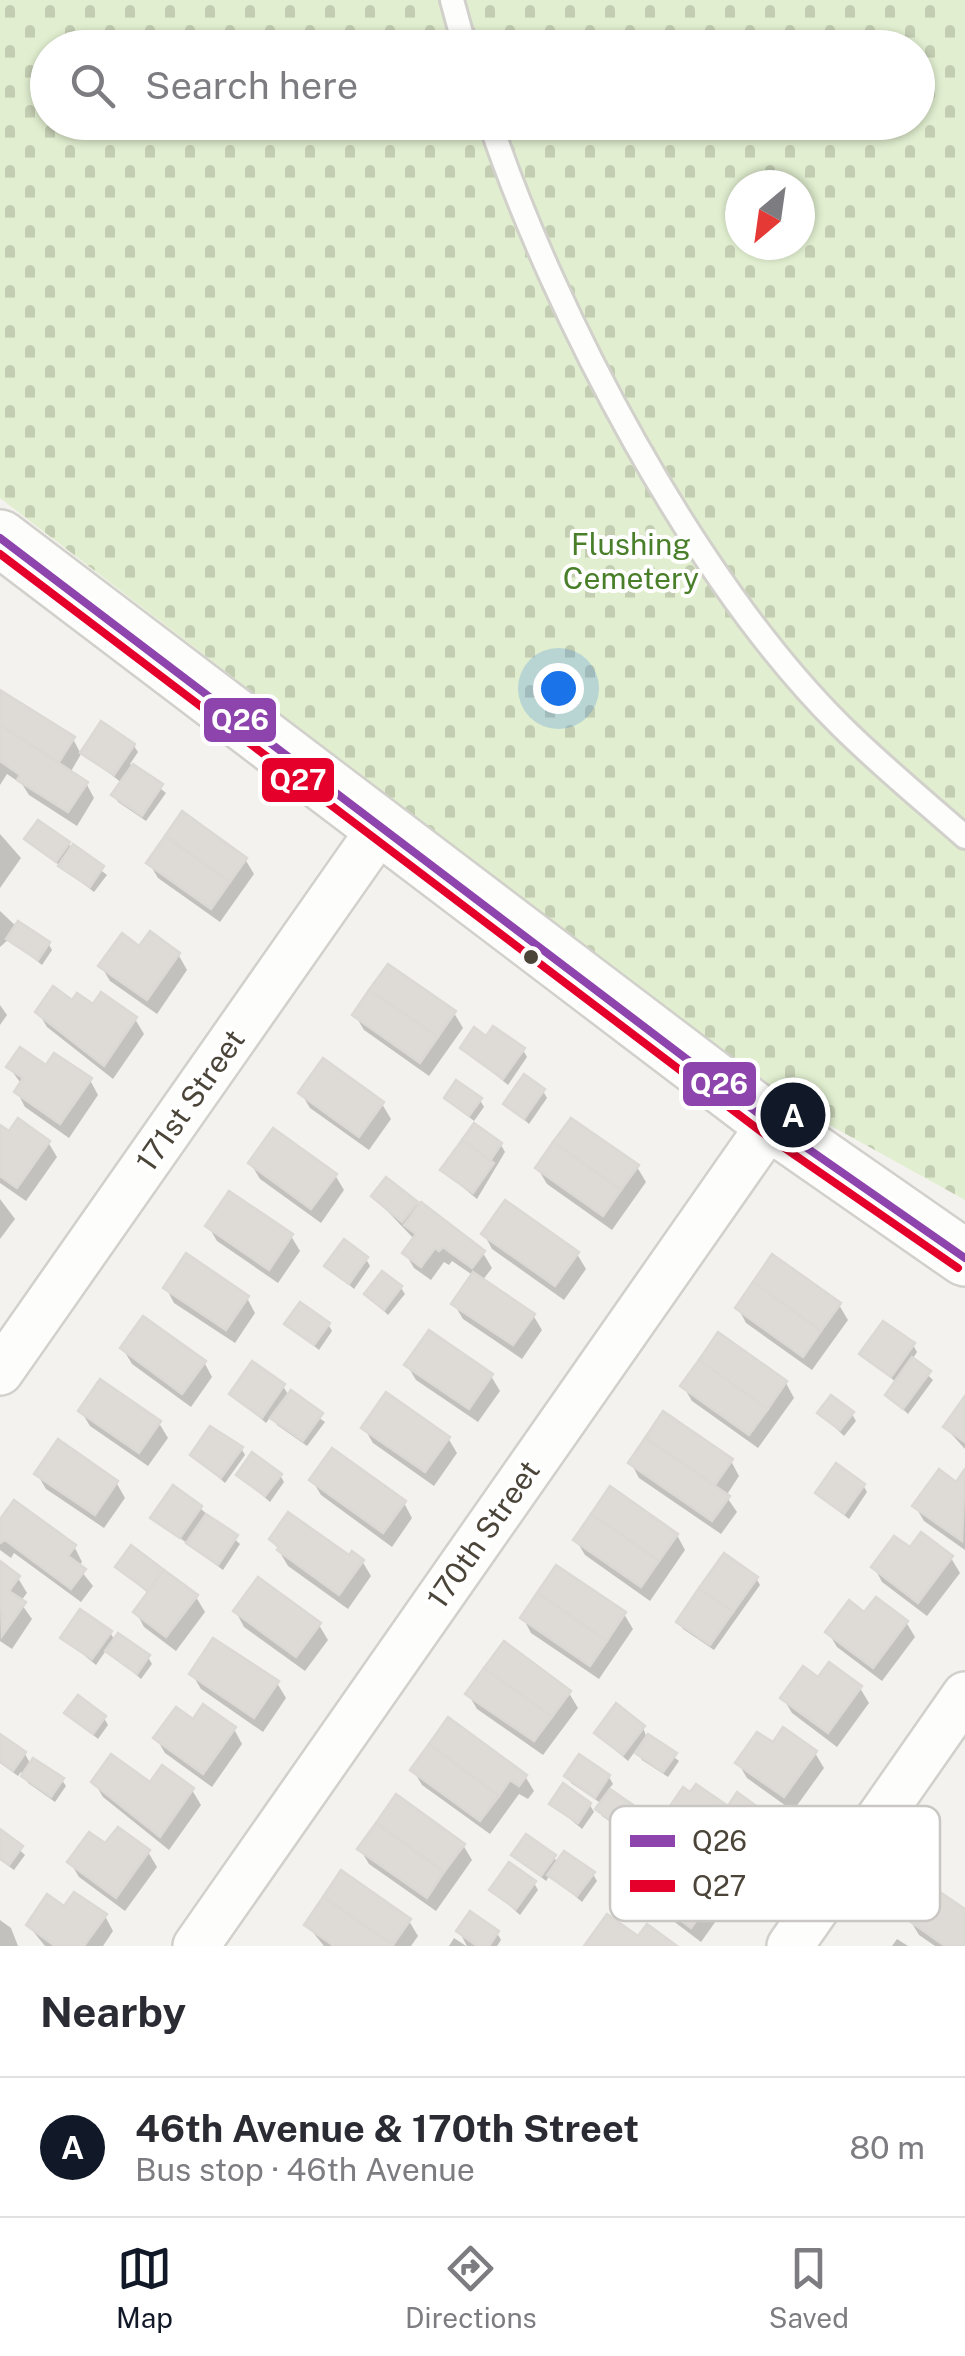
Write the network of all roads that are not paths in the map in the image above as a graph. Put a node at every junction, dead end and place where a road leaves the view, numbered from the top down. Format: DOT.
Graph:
graph roads {
  1 [pos="452,0"];
  2 [pos="460,30"];
  3 [pos="496,140"];
  4 [pos="0,538"];
  5 [pos="380,828"];
  6 [pos="965,837"];
  7 [pos="770,1122"];
  8 [pos="965,1258"];
  9 [pos="0,1372"];
  10 [pos="965,1695"];
  11 [pos="888,1806"];
  12 [pos="807,1921"];
  13 [pos="196,1946"];
  14 [pos="790,1946"];
  1 -- 2 [label="lane"];
  3 -- 6 [label="lane"];
  4 -- 5 [label="street"];
  5 -- 7 [label="street"];
  5 -- 9 [label="street, 171st Street"];
  7 -- 8 [label="street"];
  7 -- 13 [label="street, 170th Street"];
  10 -- 11 [label="street"];
  12 -- 14 [label="street"];
}
